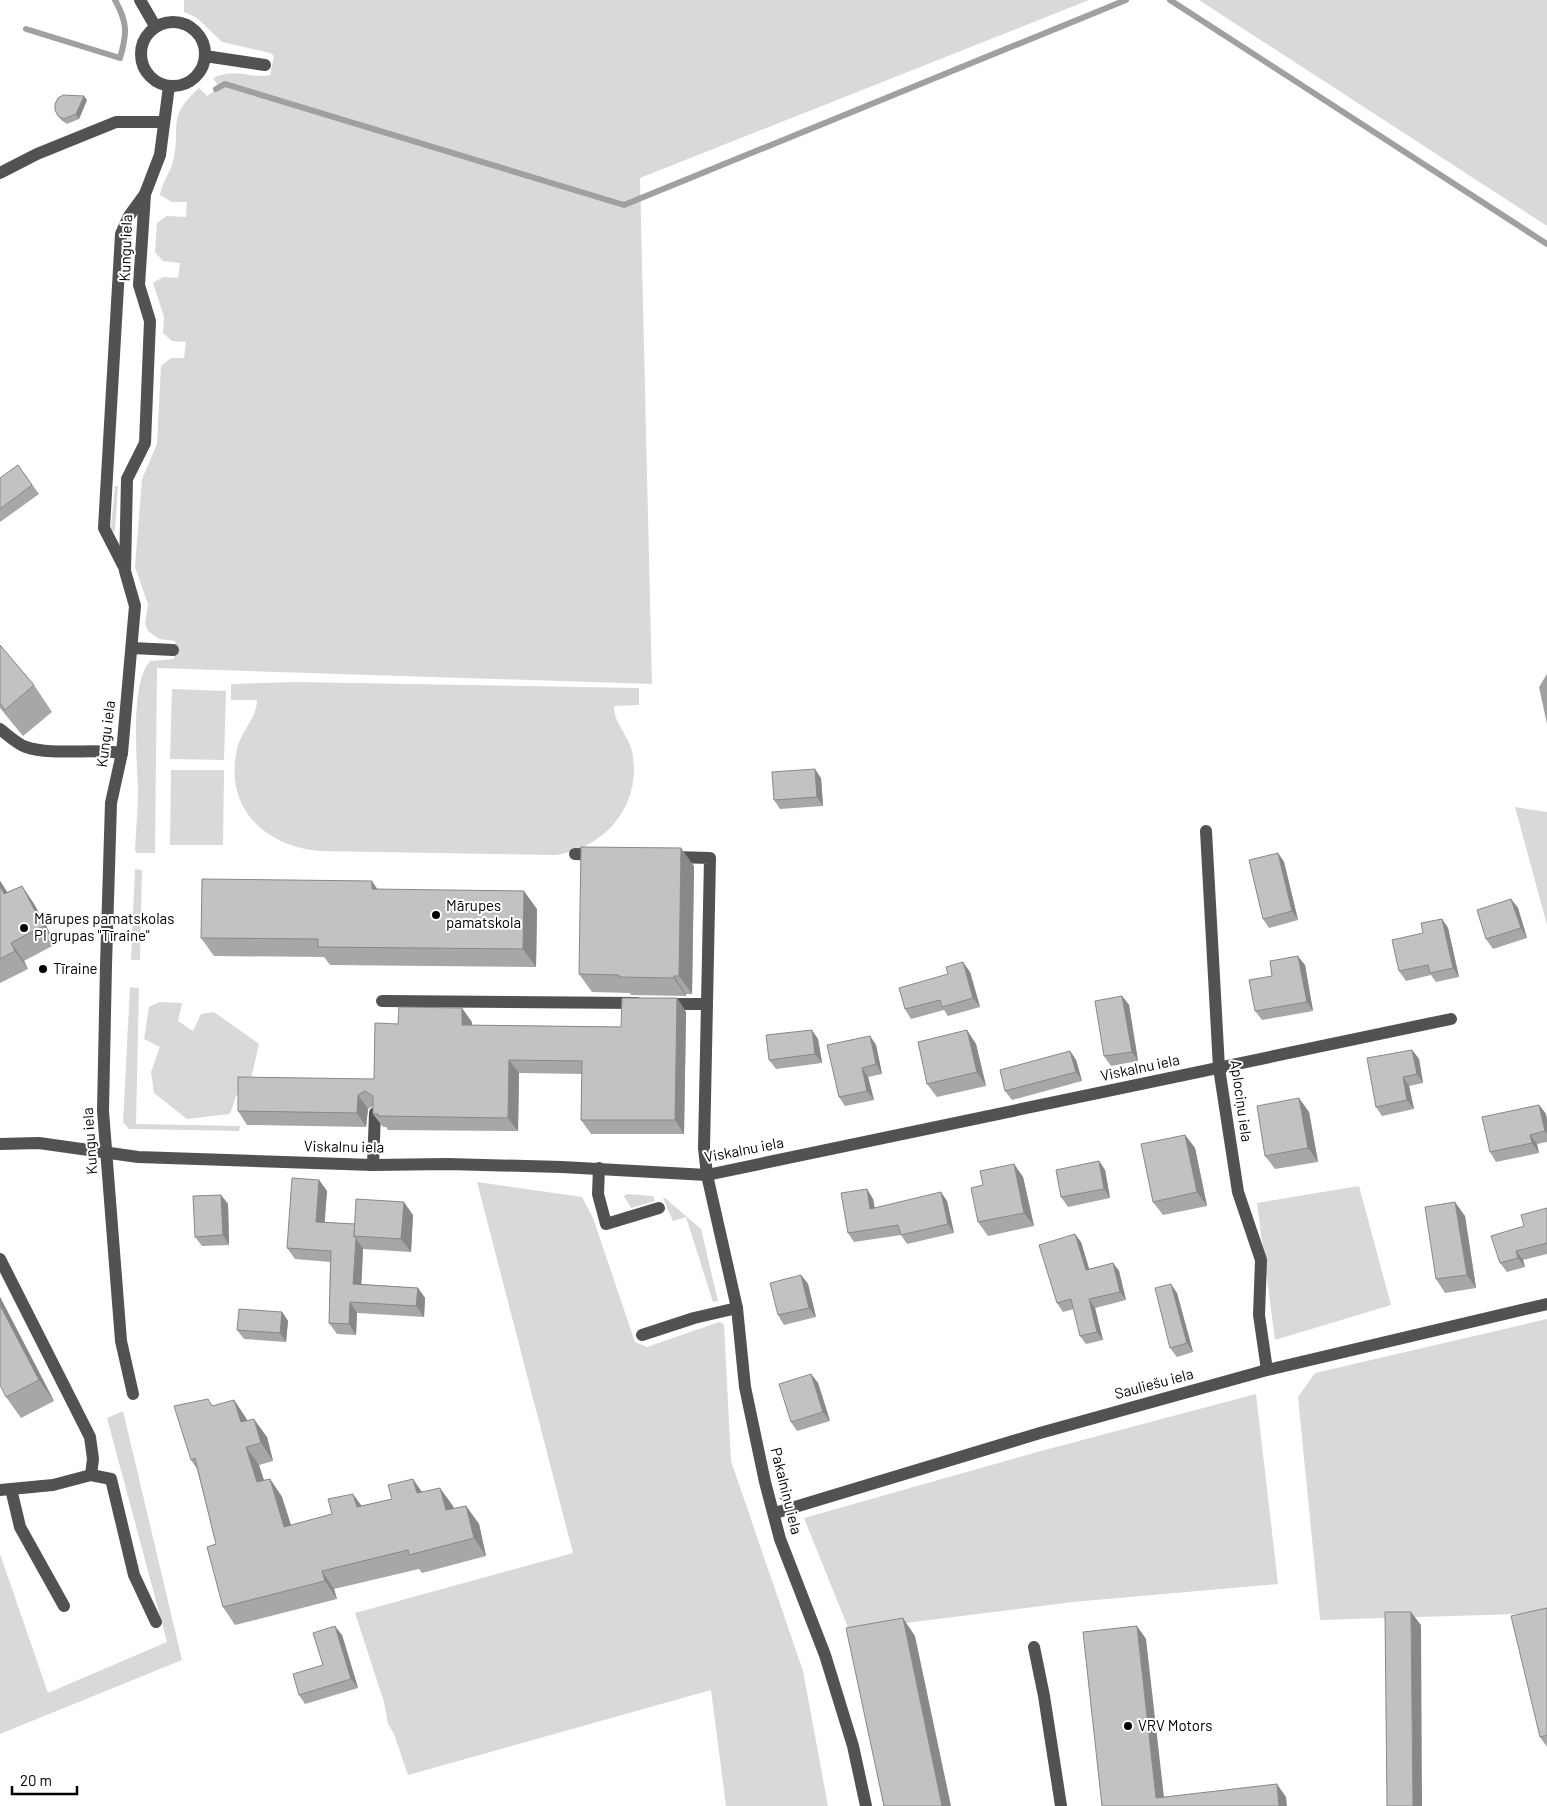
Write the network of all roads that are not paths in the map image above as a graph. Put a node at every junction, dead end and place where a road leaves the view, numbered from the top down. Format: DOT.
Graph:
graph roads {
  1 [pos="140,0"];
  2 [pos="155,26"];
  3 [pos="205,56"];
  4 [pos="265,65"];
  5 [pos="169,86"];
  6 [pos="164,122"];
  7 [pos="0,173"];
  8 [pos="145,194"];
  9 [pos="125,571"];
  10 [pos="132,648"];
  11 [pos="173,650"];
  12 [pos="0,729"];
  13 [pos="122,753"];
  14 [pos="1206,831"];
  15 [pos="576,854"];
  16 [pos="614,855"];
  17 [pos="662,856"];
  18 [pos="382,1002"];
  19 [pos="707,1004"];
  20 [pos="1451,1019"];
  21 [pos="1220,1068"];
  22 [pos="375,1113"];
  23 [pos="0,1144"];
  24 [pos="107,1152"];
  25 [pos="373,1165"];
  26 [pos="598,1168"];
  27 [pos="707,1175"];
  28 [pos="660,1208"];
  29 [pos="0,1259"];
  30 [pos="1547,1304"];
  31 [pos="737,1308"];
  32 [pos="642,1335"];
  33 [pos="1267,1370"];
  34 [pos="133,1394"];
  35 [pos="91,1475"];
  36 [pos="6,1490"];
  37 [pos="775,1513"];
  38 [pos="64,1606"];
  39 [pos="156,1622"];
  40 [pos="1034,1647"];
  41 [pos="866,1806"];
  42 [pos="1061,1806"];
  1 -- 2 [label="street"];
  2 -- 3 [label="street"];
  2 -- 5 [label="street"];
  3 -- 4 [label="street"];
  3 -- 5 [label="street"];
  5 -- 6 [label="street, Kungu iela"];
  6 -- 7 [label="street"];
  6 -- 8 [label="street, Kungu iela"];
  8 -- 9 [label="street, Kungu iela"];
  8 -- 9 [label="street"];
  9 -- 10 [label="street, Kungu iela"];
  10 -- 11 [label="street"];
  10 -- 13 [label="street, Kungu iela"];
  12 -- 13 [label="street"];
  13 -- 24 [label="street, Kungu iela"];
  14 -- 21 [label="street, Aplociņu iela"];
  15 -- 16 [label="street"];
  17 -- 19 [label="street, Pakalniņu iela"];
  18 -- 19 [label="street"];
  19 -- 27 [label="street, Pakalniņu iela"];
  20 -- 21 [label="street, Viskalnu iela"];
  21 -- 27 [label="street, Viskalnu iela"];
  21 -- 33 [label="street, Aplociņu iela"];
  22 -- 25 [label="street"];
  23 -- 24 [label="street, Viskalnu iela"];
  24 -- 25 [label="street, Viskalnu iela"];
  24 -- 34 [label="street, Kungu iela"];
  25 -- 26 [label="street, Viskalnu iela"];
  26 -- 27 [label="street, Viskalnu iela"];
  26 -- 28 [label="street"];
  27 -- 31 [label="street, Pakalniņu iela"];
  29 -- 35 [label="street"];
  30 -- 33 [label="street, Sauliešu iela"];
  31 -- 32 [label="street"];
  31 -- 37 [label="street, Pakalniņu iela"];
  33 -- 37 [label="street, Sauliešu iela"];
  35 -- 36 [label="street"];
  35 -- 39 [label="street"];
  36 -- 38 [label="street"];
  37 -- 41 [label="street, Pakalniņu iela"];
  40 -- 42 [label="street"];
}
